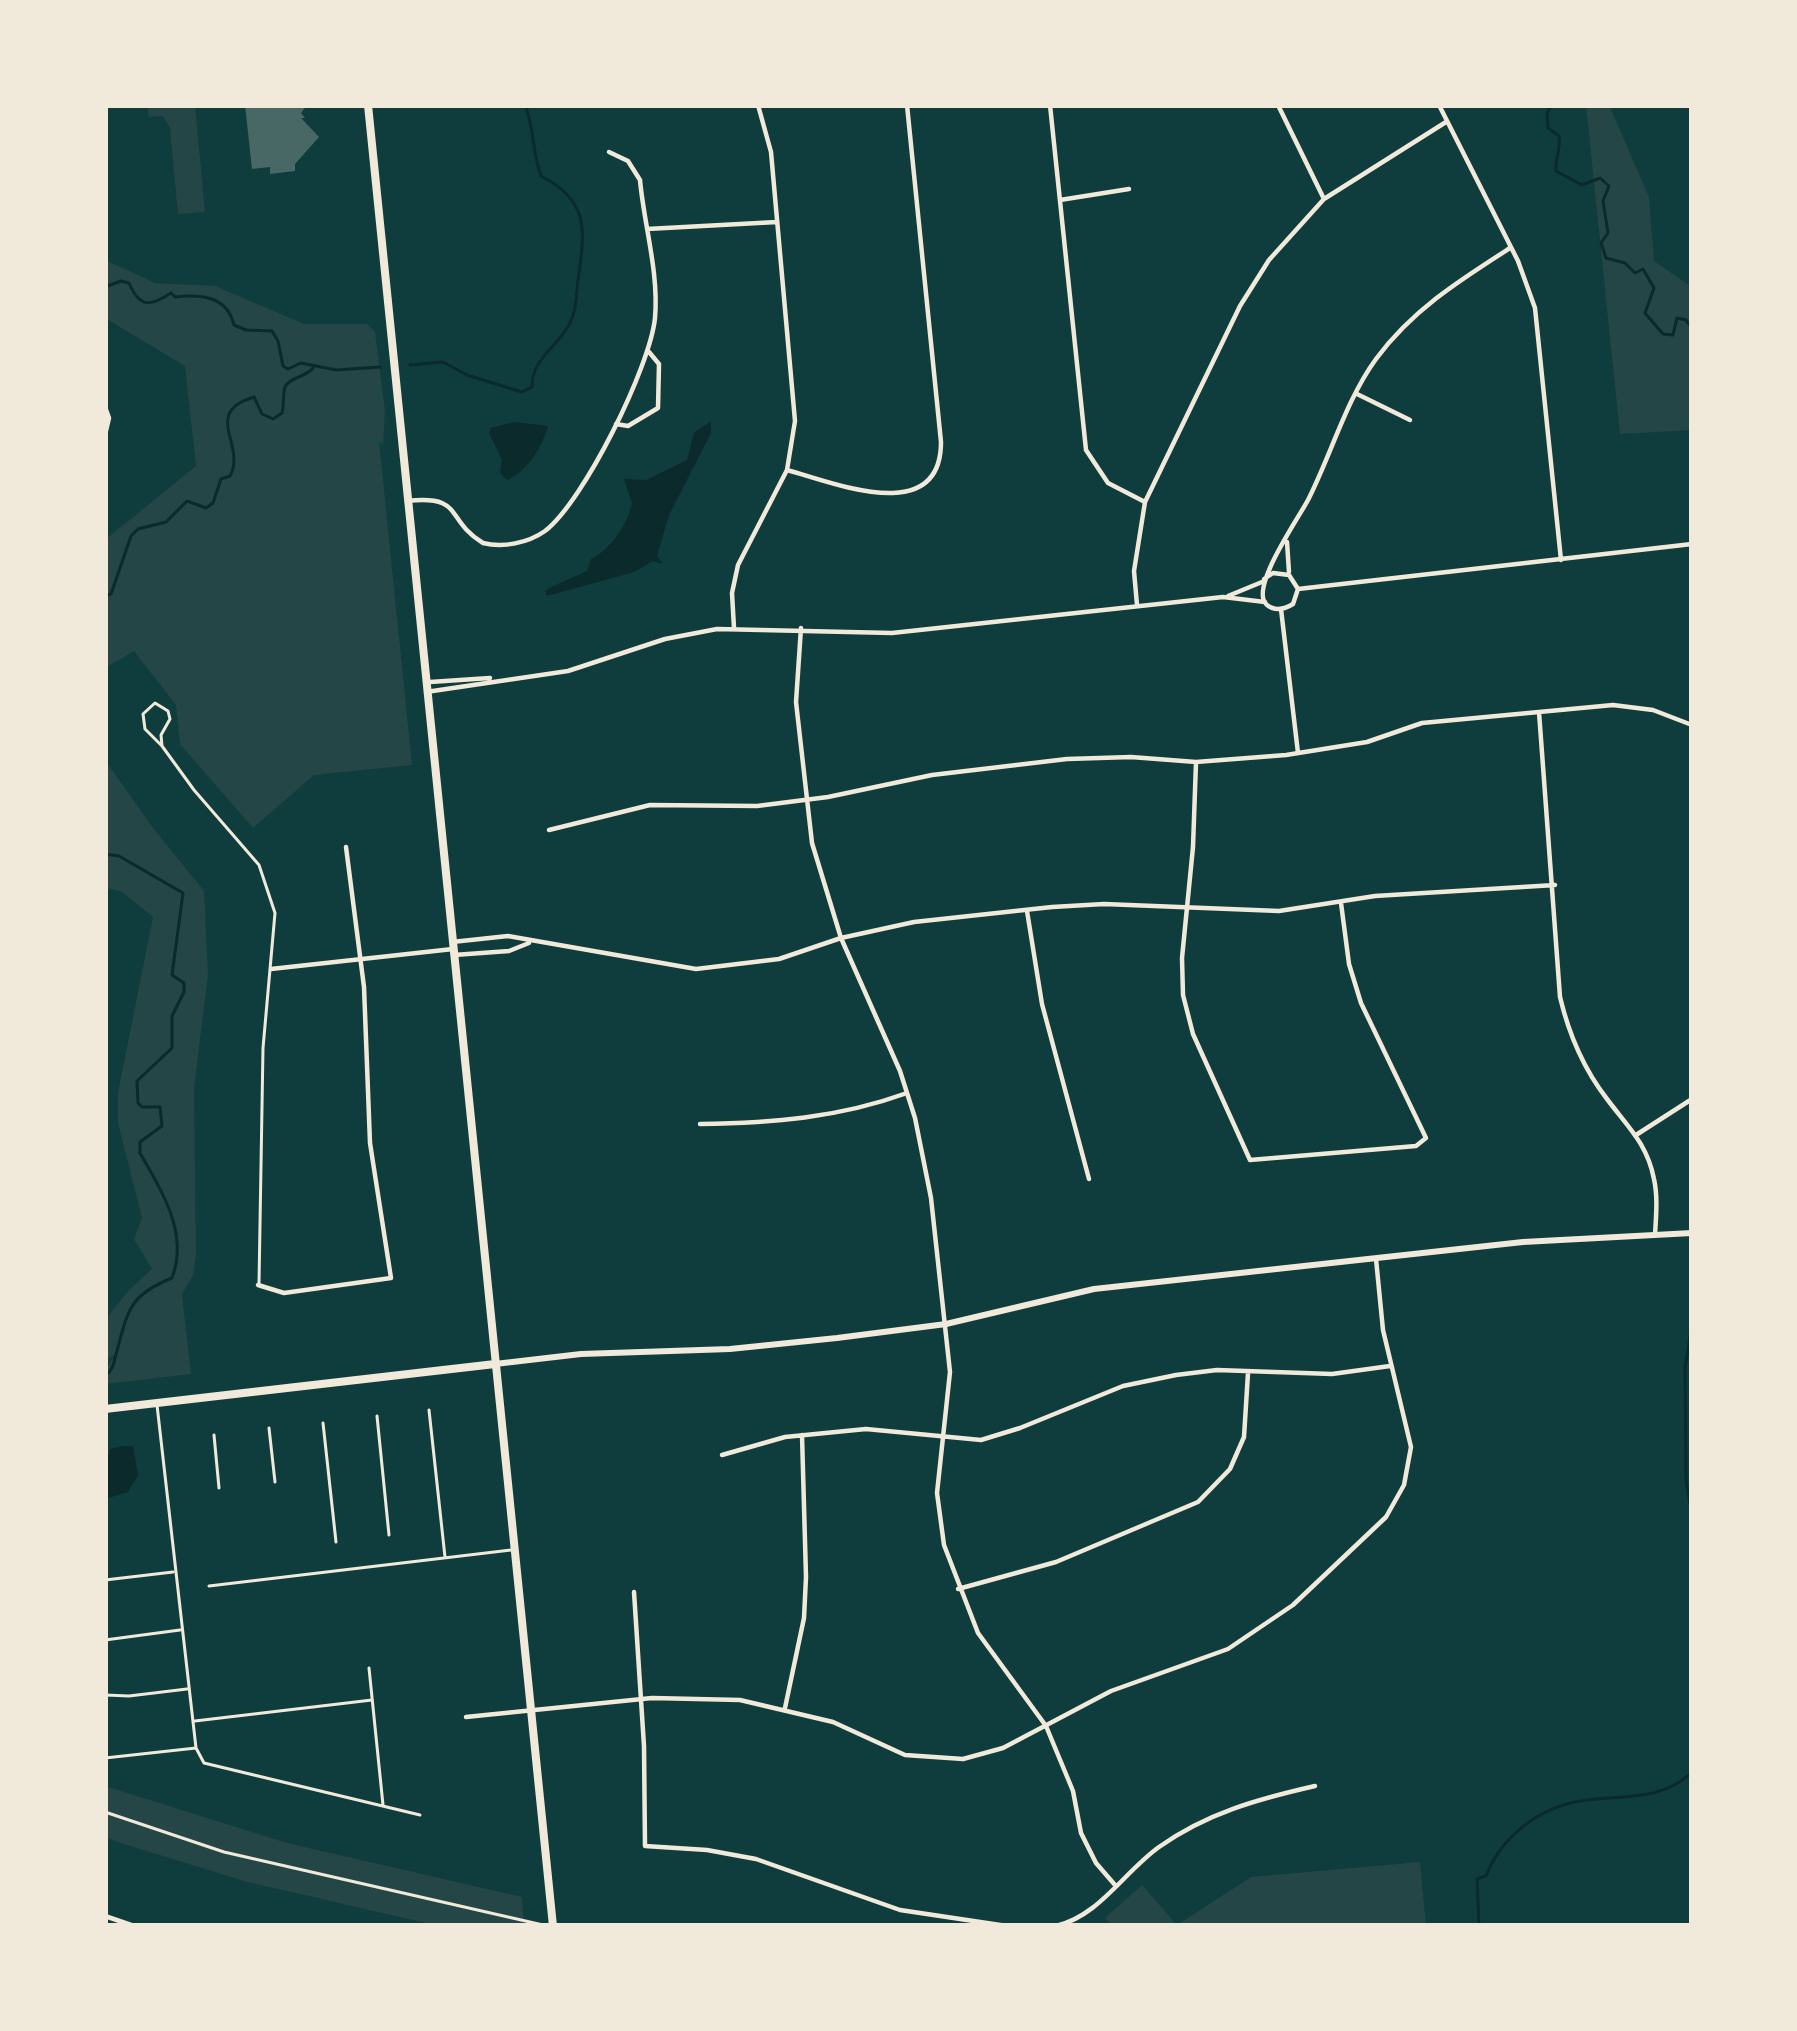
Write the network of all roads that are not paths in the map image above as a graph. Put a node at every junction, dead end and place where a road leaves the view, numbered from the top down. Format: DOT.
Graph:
graph roads {
  1 [pos="368,105"];
  2 [pos="758,105"];
  3 [pos="908,105"];
  4 [pos="1050,105"];
  5 [pos="1278,105"];
  6 [pos="1439,105"];
  7 [pos="1446,122"];
  8 [pos="609,152"];
  9 [pos="1129,189"];
  10 [pos="1324,199"];
  11 [pos="1060,200"];
  12 [pos="777,222"];
  13 [pos="647,230"];
  14 [pos="1510,248"];
  15 [pos="648,352"];
  16 [pos="1357,394"];
  17 [pos="105,407"];
  18 [pos="1411,419"];
  19 [pos="616,424"];
  20 [pos="105,435"];
  21 [pos="787,470"];
  22 [pos="407,501"];
  23 [pos="1145,502"];
  24 [pos="1288,537"];
  25 [pos="1692,544"];
  26 [pos="1561,560"];
  27 [pos="1289,574"];
  28 [pos="1264,580"];
  29 [pos="1298,589"];
  30 [pos="1223,597"];
  31 [pos="1265,602"];
  32 [pos="1137,605"];
  33 [pos="1281,610"];
  34 [pos="734,628"];
  35 [pos="801,628"];
  36 [pos="426,687"];
  37 [pos="1539,712"];
  38 [pos="1692,725"];
  39 [pos="161,746"];
  40 [pos="1298,753"];
  41 [pos="1196,762"];
  42 [pos="806,800"];
  43 [pos="549,830"];
  44 [pos="346,848"];
  45 [pos="1555,885"];
  46 [pos="1341,903"];
  47 [pos="1188,908"];
  48 [pos="1027,911"];
  49 [pos="842,938"];
  50 [pos="529,943"];
  51 [pos="453,949"];
  52 [pos="362,959"];
  53 [pos="271,969"];
  54 [pos="907,1093"];
  55 [pos="1692,1099"];
  56 [pos="700,1124"];
  57 [pos="1636,1135"];
  58 [pos="1089,1179"];
  59 [pos="1692,1233"];
  60 [pos="1655,1235"];
  61 [pos="1376,1258"];
  62 [pos="258,1285"];
  63 [pos="946,1324"];
  64 [pos="495,1364"];
  65 [pos="1390,1366"];
  66 [pos="1248,1370"];
  67 [pos="156,1403"];
  68 [pos="105,1409"];
  69 [pos="429,1409"];
  70 [pos="377,1416"];
  71 [pos="323,1423"];
  72 [pos="269,1428"];
  73 [pos="802,1435"];
  74 [pos="214,1436"];
  75 [pos="943,1436"];
  76 [pos="722,1454"];
  77 [pos="275,1482"];
  78 [pos="219,1488"];
  79 [pos="389,1535"];
  80 [pos="336,1541"];
  81 [pos="514,1550"];
  82 [pos="445,1558"];
  83 [pos="175,1572"];
  84 [pos="105,1580"];
  85 [pos="209,1586"];
  86 [pos="958,1588"];
  87 [pos="634,1592"];
  88 [pos="182,1630"];
  89 [pos="105,1640"];
  90 [pos="369,1668"];
  91 [pos="188,1689"];
  92 [pos="105,1695"];
  93 [pos="641,1699"];
  94 [pos="372,1700"];
  95 [pos="784,1708"];
  96 [pos="530,1711"];
  97 [pos="466,1717"];
  98 [pos="193,1722"];
  99 [pos="1046,1726"];
  100 [pos="196,1748"];
  101 [pos="105,1758"];
  102 [pos="1315,1786"];
  103 [pos="383,1807"];
  104 [pos="420,1815"];
  105 [pos="1115,1885"];
  106 [pos="105,1916"];
  107 [pos="134,1926"];
  108 [pos="550,1926"];
  109 [pos="1007,1926"];
  110 [pos="1056,1926"];
  1 -- 22 [label="main road"];
  2 -- 12 [label="street"];
  3 -- 21 [label="street"];
  4 -- 11 [label="street"];
  5 -- 10 [label="street"];
  6 -- 7 [label="street"];
  7 -- 10 [label="street"];
  7 -- 14 [label="street"];
  8 -- 13 [label="street"];
  9 -- 11 [label="street"];
  10 -- 23 [label="street"];
  11 -- 23 [label="street"];
  12 -- 13 [label="street"];
  12 -- 21 [label="street"];
  13 -- 15 [label="street"];
  14 -- 16 [label="street"];
  14 -- 26 [label="street"];
  15 -- 19 [label="street"];
  15 -- 19 [label="street"];
  16 -- 18 [label="street"];
  16 -- 24 [label="street"];
  17 -- 20 [label="street"];
  19 -- 22 [label="street"];
  21 -- 34 [label="street"];
  22 -- 36 [label="main road"];
  23 -- 32 [label="street"];
  24 -- 27 [label="street"];
  24 -- 28 [label="street"];
  25 -- 26 [label="street"];
  26 -- 29 [label="street"];
  27 -- 28 [label="street"];
  27 -- 29 [label="street"];
  28 -- 30 [label="street"];
  28 -- 31 [label="street"];
  29 -- 33 [label="street"];
  30 -- 31 [label="street"];
  30 -- 32 [label="street"];
  31 -- 33 [label="street"];
  32 -- 35 [label="street"];
  33 -- 40 [label="street"];
  34 -- 35 [label="street"];
  34 -- 36 [label="street"];
  35 -- 42 [label="street"];
  36 -- 51 [label="main road"];
  37 -- 38 [label="street"];
  37 -- 40 [label="street"];
  37 -- 45 [label="street"];
  39 -- 39 [label="lane"];
  39 -- 53 [label="lane"];
  40 -- 41 [label="street"];
  41 -- 42 [label="street"];
  41 -- 47 [label="street"];
  42 -- 43 [label="street"];
  42 -- 49 [label="street"];
  44 -- 52 [label="street"];
  45 -- 46 [label="street"];
  45 -- 57 [label="street"];
  46 -- 47 [label="street"];
  46 -- 47 [label="street"];
  47 -- 48 [label="street"];
  48 -- 49 [label="street"];
  48 -- 58 [label="street"];
  49 -- 50 [label="street"];
  49 -- 54 [label="street"];
  50 -- 51 [label="street"];
  50 -- 51 [label="street"];
  51 -- 52 [label="street"];
  51 -- 64 [label="main road"];
  52 -- 53 [label="street"];
  52 -- 62 [label="street"];
  53 -- 62 [label="lane"];
  54 -- 56 [label="street"];
  54 -- 63 [label="street"];
  55 -- 57 [label="street"];
  57 -- 60 [label="street"];
  59 -- 60 [label="street"];
  60 -- 61 [label="street"];
  61 -- 63 [label="street"];
  61 -- 65 [label="street"];
  63 -- 64 [label="street"];
  63 -- 75 [label="street"];
  64 -- 67 [label="main road"];
  64 -- 81 [label="main road"];
  65 -- 66 [label="street"];
  65 -- 99 [label="street"];
  66 -- 75 [label="street"];
  66 -- 86 [label="street"];
  67 -- 68 [label="main road"];
  67 -- 83 [label="lane"];
  69 -- 82 [label="lane"];
  70 -- 79 [label="lane"];
  71 -- 80 [label="lane"];
  72 -- 77 [label="lane"];
  73 -- 75 [label="street"];
  73 -- 76 [label="street"];
  73 -- 95 [label="street"];
  74 -- 78 [label="lane"];
  75 -- 86 [label="street"];
  81 -- 82 [label="lane"];
  81 -- 96 [label="main road"];
  82 -- 85 [label="lane"];
  83 -- 84 [label="lane"];
  83 -- 88 [label="lane"];
  86 -- 99 [label="street"];
  87 -- 93 [label="street"];
  88 -- 89 [label="lane"];
  88 -- 91 [label="lane"];
  90 -- 94 [label="lane"];
  91 -- 92 [label="lane"];
  91 -- 98 [label="lane"];
  93 -- 95 [label="street"];
  93 -- 96 [label="street"];
  93 -- 109 [label="street"];
  94 -- 98 [label="lane"];
  94 -- 103 [label="lane"];
  95 -- 99 [label="street"];
  96 -- 97 [label="street"];
  96 -- 108 [label="main road"];
  98 -- 100 [label="lane"];
  99 -- 105 [label="street"];
  100 -- 101 [label="lane"];
  100 -- 103 [label="lane"];
  102 -- 105 [label="street"];
  103 -- 104 [label="lane"];
  105 -- 110 [label="street"];
  106 -- 107 [label="street"];
}
